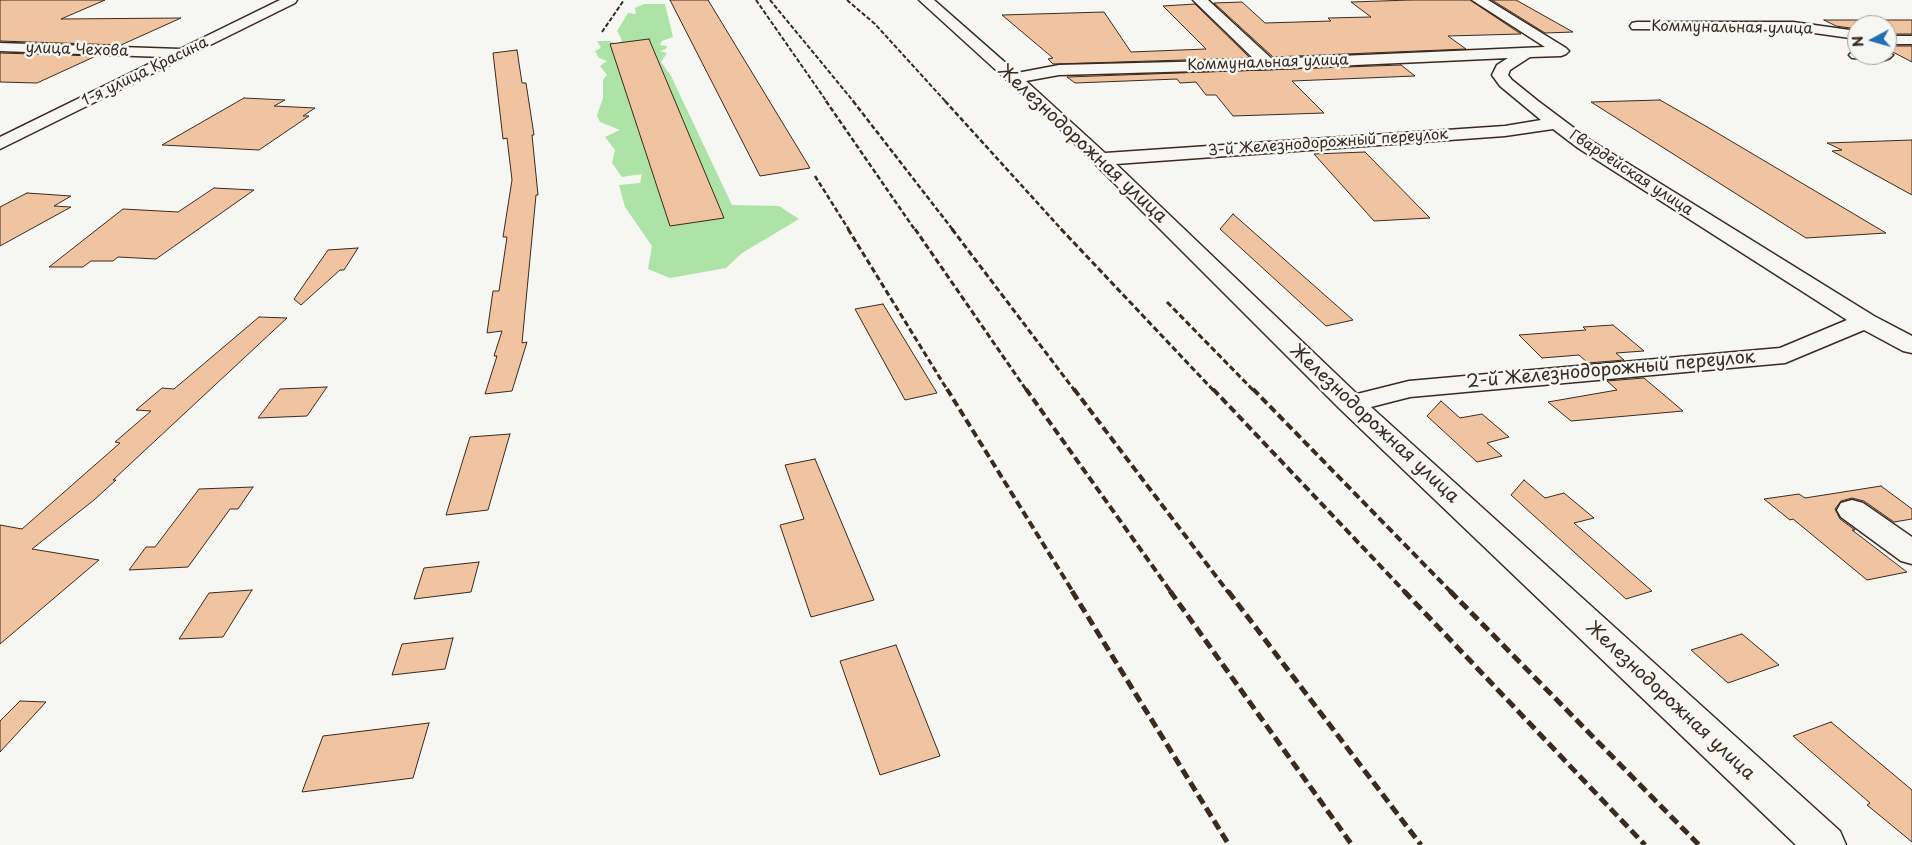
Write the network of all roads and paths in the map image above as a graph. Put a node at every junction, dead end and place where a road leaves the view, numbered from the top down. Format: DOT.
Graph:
graph roads {
  1 [pos="290,0"];
  2 [pos="926,0"];
  3 [pos="1200,0"];
  4 [pos="1479,0"];
  5 [pos="1637,26"];
  6 [pos="1847,34"];
  7 [pos="1897,40"];
  8 [pos="1912,40"];
  9 [pos="0,47"];
  10 [pos="184,54"];
  11 [pos="1524,54"];
  12 [pos="1897,55"];
  13 [pos="1912,55"];
  14 [pos="1416,58"];
  15 [pos="1268,64"];
  16 [pos="1461,70"];
  17 [pos="1014,78"];
  18 [pos="1556,123"];
  19 [pos="0,144"];
  20 [pos="1101,159"];
  21 [pos="1865,321"];
  22 [pos="1912,346"];
  23 [pos="1351,404"];
  24 [pos="1852,510"];
  25 [pos="1912,552"];
  26 [pos="1825,845"];
  1 -- 10 [label="street, 1-я улица Красина"];
  2 -- 17 [label="street, Железнодорожная улица"];
  3 -- 15 [label="street"];
  4 -- 11 [label="street"];
  5 -- 6 [label="street, Коммунальная улица"];
  7 -- 8 [label="street"];
  9 -- 10 [label="street, улица Чехова"];
  10 -- 19 [label="street, 1-я улица Красина"];
  11 -- 14 [label="street, Коммунальная улица"];
  11 -- 18 [label="street, Гвардейская улица"];
  12 -- 13 [label="street"];
  14 -- 15 [label="street, Коммунальная улица"];
  14 -- 16 [label="street"];
  15 -- 17 [label="street, Коммунальная улица"];
  17 -- 20 [label="street, Железнодорожная улица"];
  18 -- 20 [label="street, 3-й Железнодорожный переулок"];
  18 -- 21 [label="street, Гвардейская улица"];
  20 -- 23 [label="street, Железнодорожная улица"];
  21 -- 22 [label="street, Гвардейская улица"];
  21 -- 23 [label="street, 2-й Железнодорожный переулок"];
  23 -- 26 [label="street, Железнодорожная улица"];
  24 -- 25 [label="street"];
}
